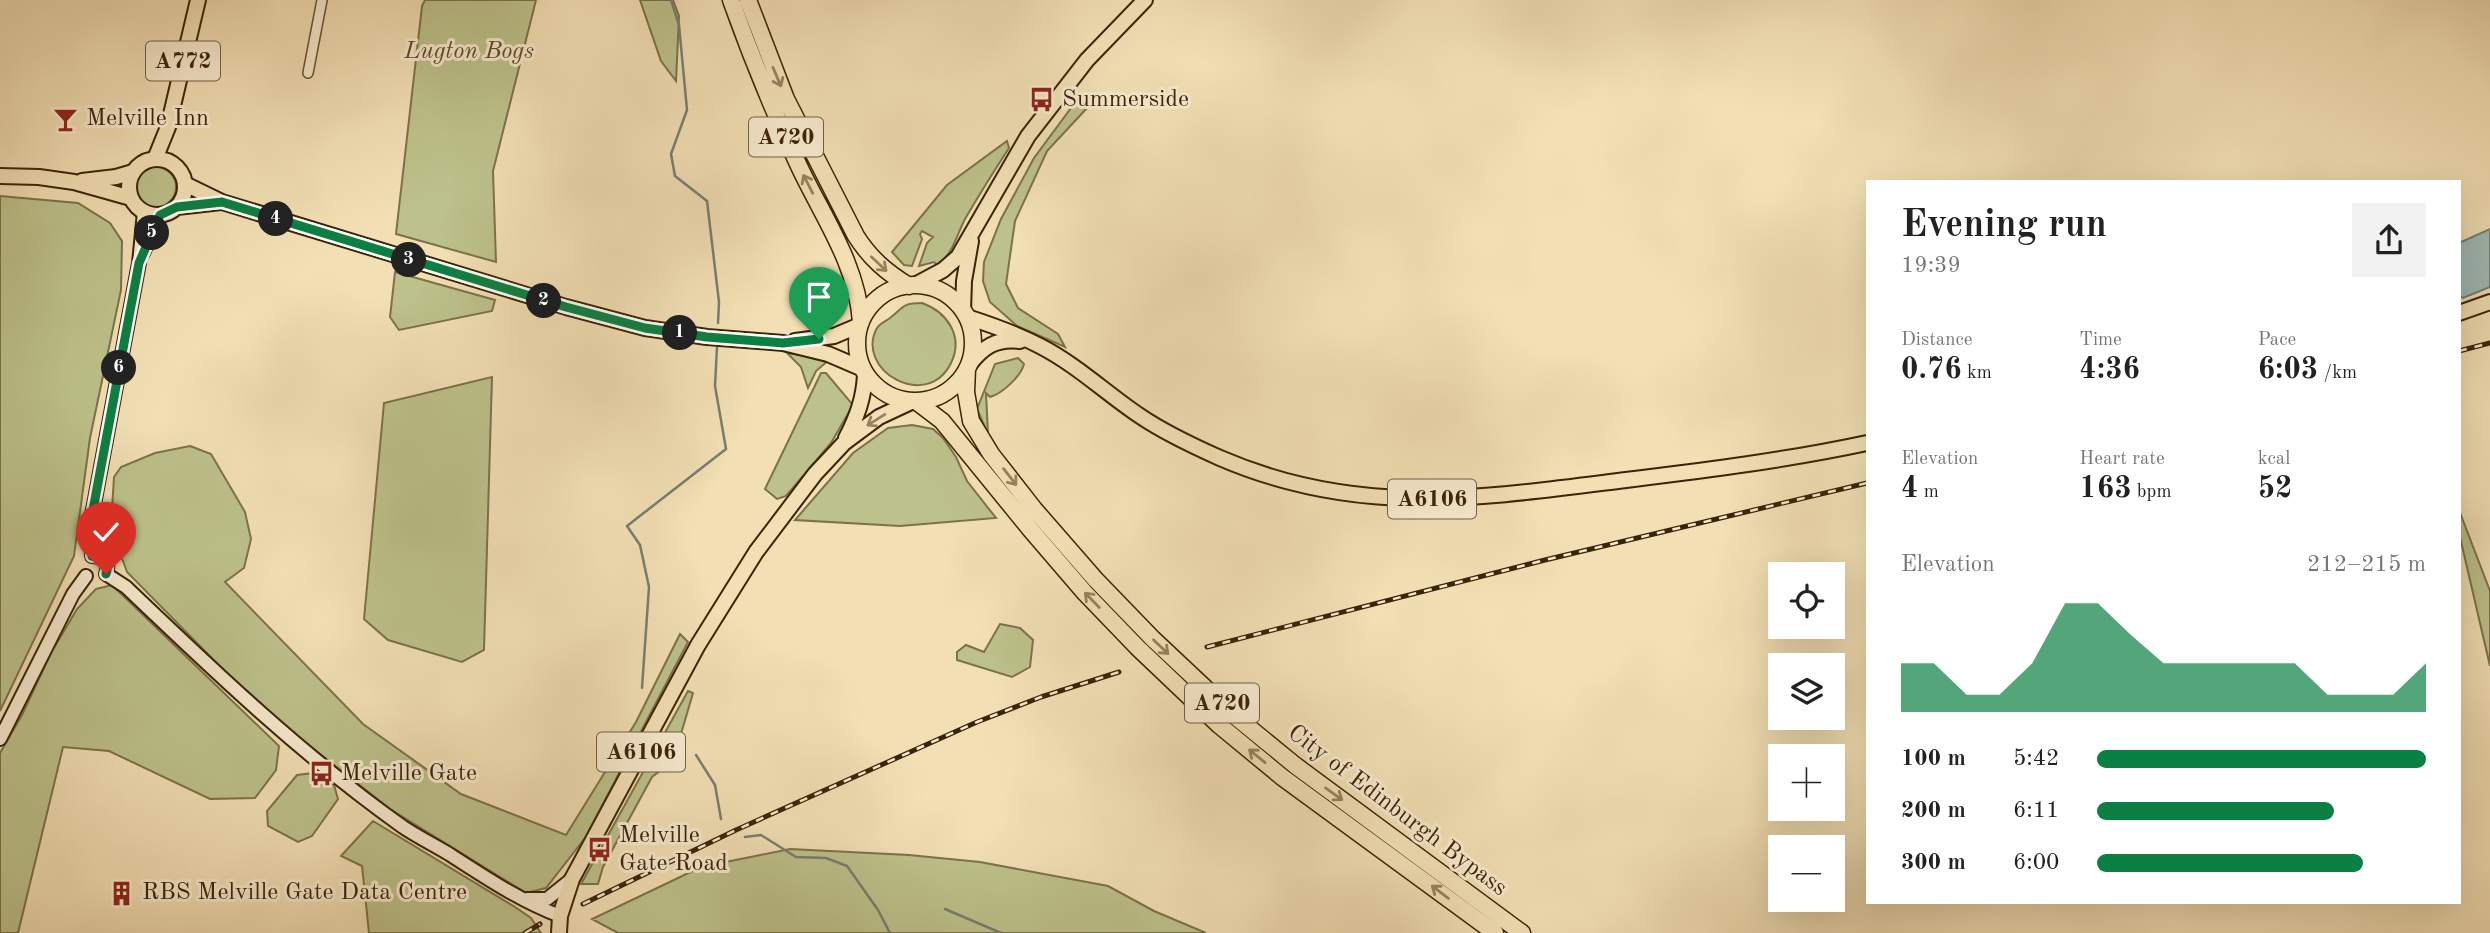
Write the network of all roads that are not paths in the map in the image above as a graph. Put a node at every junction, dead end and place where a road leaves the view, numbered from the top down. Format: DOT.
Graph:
graph roads {
  1 [pos="198,0"];
  2 [pos="322,0"];
  3 [pos="731,0"];
  4 [pos="748,0"];
  5 [pos="1145,0"];
  6 [pos="308,73"];
  7 [pos="168,127"];
  8 [pos="155,159"];
  9 [pos="170,163"];
  10 [pos="133,172"];
  11 [pos="0,176"];
  12 [pos="74,181"];
  13 [pos="185,184"];
  14 [pos="131,198"];
  15 [pos="222,202"];
  16 [pos="177,207"];
  17 [pos="144,212"];
  18 [pos="160,215"];
  19 [pos="973,232"];
  20 [pos="139,263"];
  21 [pos="912,286"];
  22 [pos="2490,302"];
  23 [pos="2461,312"];
  24 [pos="965,314"];
  25 [pos="861,323"];
  26 [pos="783,343"];
  27 [pos="1032,343"];
  28 [pos="968,367"];
  29 [pos="864,371"];
  30 [pos="914,402"];
  31 [pos="844,443"];
  32 [pos="1866,443"];
  33 [pos="92,556"];
  34 [pos="106,574"];
  35 [pos="86,576"];
  36 [pos="0,740"];
  37 [pos="572,879"];
  38 [pos="520,898"];
  39 [pos="560,916"];
  40 [pos="559,933"];
  41 [pos="1495,933"];
  42 [pos="1522,933"];
  1 -- 7 [label="main road, A772"];
  2 -- 6 [label="street"];
  25 -- 3 [label="highway, A720, one-way"];
  4 -- 21 [label="highway, A720, one-way"];
  5 -- 19 [label="main road"];
  7 -- 8 [label="main road, A772"];
  7 -- 9 [label="main road, A772"];
  8 -- 9 [label="main road"];
  8 -- 10 [label="main road"];
  9 -- 13 [label="main road"];
  10 -- 12 [label="main road"];
  10 -- 14 [label="main road"];
  11 -- 12 [label="main road"];
  12 -- 14 [label="main road"];
  13 -- 15 [label="main road"];
  13 -- 16 [label="main road"];
  14 -- 17 [label="main road"];
  15 -- 16 [label="main road"];
  15 -- 26 [label="main road"];
  16 -- 18 [label="main road"];
  17 -- 18 [label="main road"];
  17 -- 20 [label="main road"];
  18 -- 20 [label="main road"];
  19 -- 21 [label="main road"];
  19 -- 24 [label="main road"];
  20 -- 33 [label="main road"];
  21 -- 24 [label="highway"];
  21 -- 25 [label="highway"];
  22 -- 23 [label="main road"];
  24 -- 27 [label="main road, A6106"];
  24 -- 28 [label="highway"];
  25 -- 26 [label="main road"];
  25 -- 29 [label="highway"];
  26 -- 29 [label="main road"];
  27 -- 28 [label="main road, A6106"];
  27 -- 32 [label="main road, A6106"];
  28 -- 30 [label="highway"];
  28 -- 42 [label="highway, City of Edinburgh Bypass / A720, one-way"];
  29 -- 30 [label="highway"];
  29 -- 31 [label="main road, A6106"];
  30 -- 31 [label="main road, A6106, one-way"];
  41 -- 30 [label="highway, City of Edinburgh Bypass / A720, one-way"];
  31 -- 37 [label="main road, A6106"];
  33 -- 34 [label="main road"];
  33 -- 35 [label="main road"];
  34 -- 35 [label="main road"];
  34 -- 38 [label="main road"];
  35 -- 36 [label="main road"];
  37 -- 38 [label="main road"];
  37 -- 39 [label="main road, A6106"];
  38 -- 39 [label="main road"];
  39 -- 40 [label="main road, A6106"];
}
